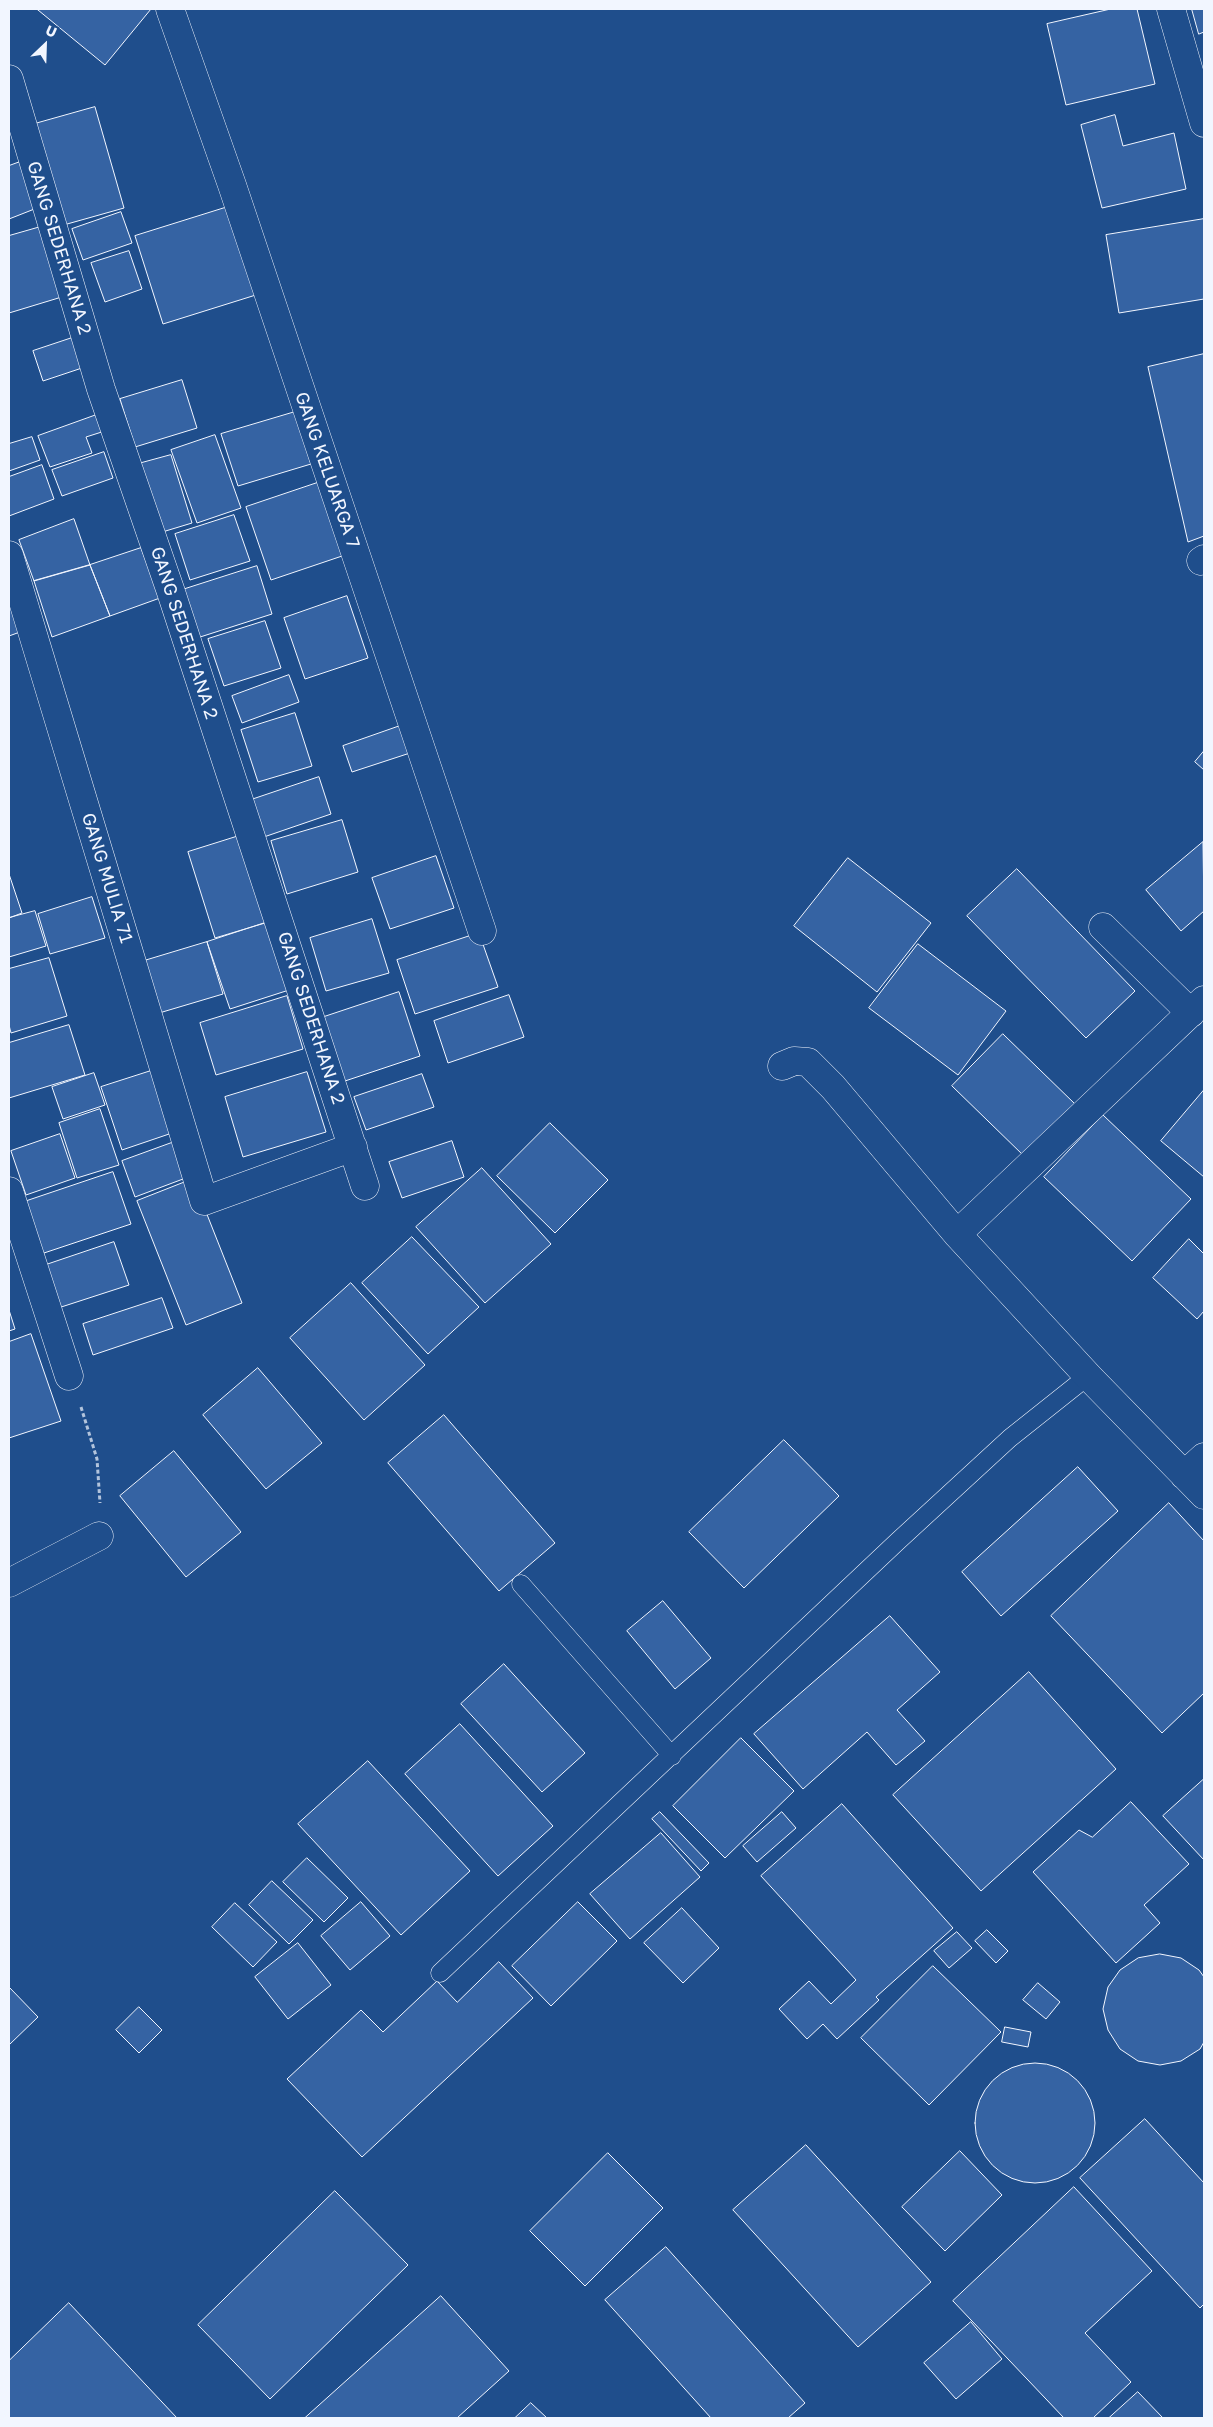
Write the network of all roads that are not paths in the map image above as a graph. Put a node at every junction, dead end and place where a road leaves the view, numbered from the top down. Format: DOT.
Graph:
graph roads {
  1 [pos="170,9"];
  2 [pos="1171,9"];
  3 [pos="9,79"];
  4 [pos="1204,123"];
  5 [pos="9,555"];
  6 [pos="1103,927"];
  7 [pos="482,931"];
  8 [pos="1198,1006"];
  9 [pos="782,1066"];
  10 [pos="353,1147"];
  11 [pos="365,1186"];
  12 [pos="9,1191"];
  13 [pos="957,1234"];
  14 [pos="68,1376"];
  15 [pos="1088,1376"];
  16 [pos="1204,1457"];
  17 [pos="1184,1475"];
  18 [pos="1204,1495"];
  19 [pos="99,1536"];
  20 [pos="9,1583"];
  21 [pos="521,1584"];
  22 [pos="672,1756"];
  23 [pos="440,1973"];
  1 -- 7 [label="street, GANG KELUARGA 7"];
  2 -- 4 [label="street"];
  3 -- 10 [label="street, GANG SEDERHANA 2"];
  5 -- 10 [label="street, GANG MULIA 71"];
  6 -- 8 [label="street"];
  8 -- 13 [label="street"];
  9 -- 13 [label="street"];
  10 -- 11 [label="street, GANG SEDERHANA 2"];
  12 -- 14 [label="street"];
  13 -- 15 [label="street"];
  15 -- 17 [label="street"];
  15 -- 22 [label="lane"];
  16 -- 17 [label="street"];
  17 -- 18 [label="street"];
  19 -- 20 [label="street"];
  21 -- 22 [label="lane"];
  22 -- 23 [label="lane"];
}
